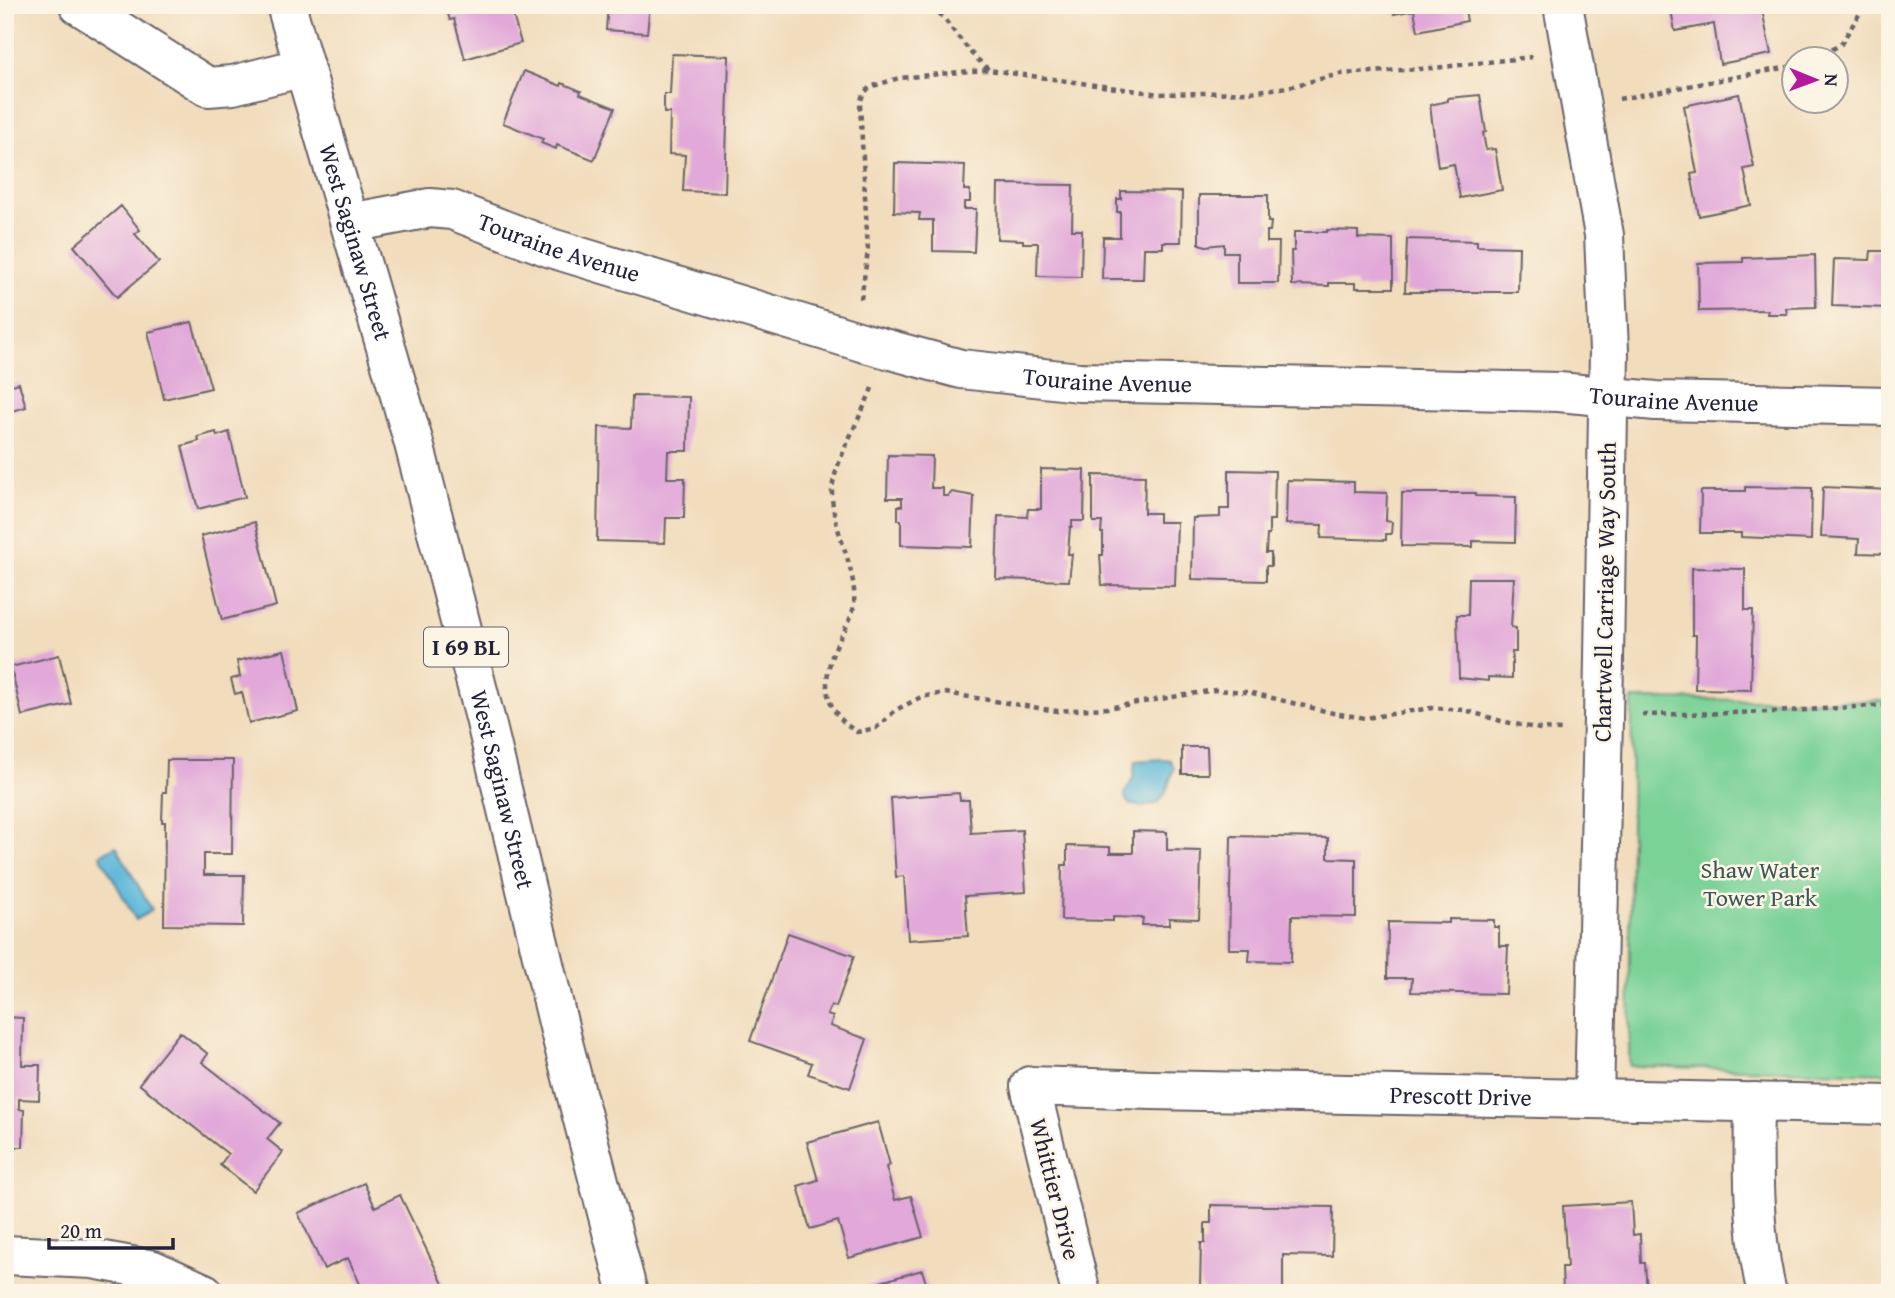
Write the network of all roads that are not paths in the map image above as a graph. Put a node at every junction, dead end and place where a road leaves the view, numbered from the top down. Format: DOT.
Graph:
graph roads {
  1 [pos="79,5"];
  2 [pos="286,5"];
  3 [pos="1563,5"];
  4 [pos="304,67"];
  5 [pos="350,223"];
  6 [pos="1607,398"];
  7 [pos="1890,406"];
  8 [pos="1030,1086"];
  9 [pos="1594,1099"];
  10 [pos="1754,1102"];
  11 [pos="1890,1105"];
  12 [pos="5,1255"];
  13 [pos="204,1293"];
  14 [pos="628,1293"];
  15 [pos="1082,1293"];
  16 [pos="1767,1293"];
  1 -- 4 [label="street"];
  2 -- 4 [label="street, West Saginaw Street / I 69 BL"];
  3 -- 6 [label="street, Chartwell Carriage Way South"];
  4 -- 5 [label="street, West Saginaw Street / I 69 BL"];
  5 -- 6 [label="street, Touraine Avenue"];
  5 -- 14 [label="street, West Saginaw Street / I 69 BL"];
  6 -- 7 [label="street, Touraine Avenue"];
  6 -- 9 [label="street, Chartwell Carriage Way South"];
  8 -- 9 [label="street, Prescott Drive"];
  8 -- 15 [label="street, Whittier Drive"];
  9 -- 10 [label="street, Prescott Drive"];
  10 -- 11 [label="street, Prescott Drive"];
  10 -- 16 [label="street"];
  12 -- 13 [label="street"];
}
